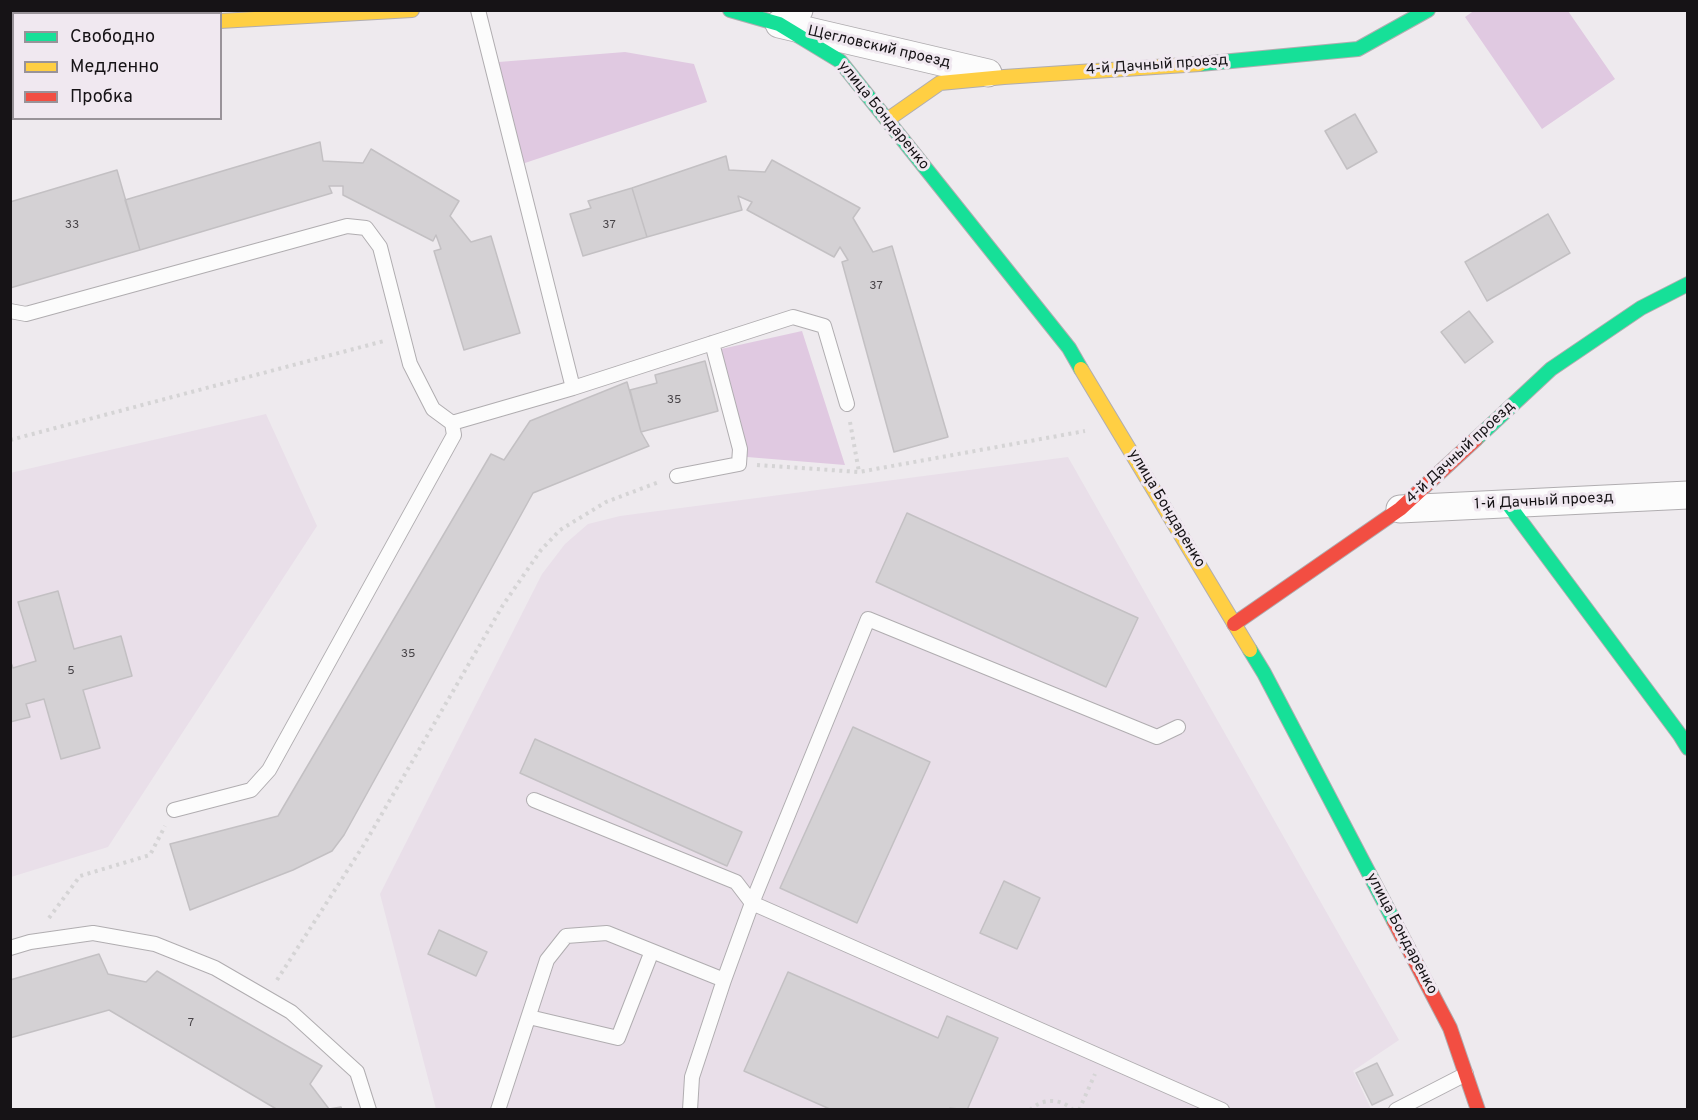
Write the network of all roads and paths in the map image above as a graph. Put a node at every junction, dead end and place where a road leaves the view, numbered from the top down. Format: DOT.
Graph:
graph roads {
  1 [pos="412,10"];
  2 [pos="478,10"];
  3 [pos="730,10"];
  4 [pos="1428,10"];
  5 [pos="789,17"];
  6 [pos="222,21"];
  7 [pos="1004,77"];
  8 [pos="886,120"];
  9 [pos="1688,284"];
  10 [pos="10,311"];
  11 [pos="403,336"];
  12 [pos="712,343"];
  13 [pos="573,388"];
  14 [pos="847,404"];
  15 [pos="452,423"];
  16 [pos="1116,426"];
  17 [pos="10,440"];
  18 [pos="739,464"];
  19 [pos="859,472"];
  20 [pos="677,476"];
  21 [pos="1688,495"];
  22 [pos="1508,504"];
  23 [pos="1400,509"];
  24 [pos="1234,624"];
  25 [pos="1178,727"];
  26 [pos="1688,748"];
  27 [pos="534,800"];
  28 [pos="174,810"];
  29 [pos="752,903"];
  30 [pos="30,942"];
  31 [pos="10,948"];
  32 [pos="652,951"];
  33 [pos="724,980"];
  34 [pos="265,997"];
  35 [pos="529,1017"];
  36 [pos="1103,1057"];
  37 [pos="1466,1074"];
  38 [pos="1192,1103"];
  39 [pos="369,1110"];
  40 [pos="498,1110"];
  41 [pos="690,1110"];
  42 [pos="1030,1110"];
  43 [pos="1073,1110"];
  44 [pos="1079,1110"];
  45 [pos="1222,1110"];
  46 [pos="1396,1110"];
  47 [pos="1478,1110"];
  1 -- 6 [label="street"];
  2 -- 13 [label="lane"];
  3 -- 5 [label="street, улица Бондаренко"];
  4 -- 7 [label="street, 4-й Дачный проезд"];
  5 -- 7 [label="street, Щегловский проезд"];
  5 -- 8 [label="street, улица Бондаренко"];
  7 -- 8 [label="street, 4-й Дачный проезд"];
  8 -- 16 [label="street, улица Бондаренко"];
  9 -- 23 [label="street, 4-й Дачный проезд"];
  10 -- 11 [label="lane"];
  11 -- 15 [label="lane"];
  11 -- 17 [label="path"];
  12 -- 13 [label="lane"];
  12 -- 14 [label="lane"];
  12 -- 18 [label="lane"];
  13 -- 15 [label="lane"];
  14 -- 19 [label="path"];
  15 -- 28 [label="lane"];
  16 -- 19 [label="path"];
  16 -- 24 [label="street, улица Бондаренко"];
  18 -- 19 [label="path"];
  18 -- 20 [label="lane"];
  20 -- 34 [label="path"];
  21 -- 22 [label="street, 1-й Дачный проезд"];
  22 -- 23 [label="street, 1-й Дачный проезд"];
  22 -- 26 [label="street"];
  23 -- 24 [label="street, 4-й Дачный проезд"];
  24 -- 37 [label="street, улица Бондаренко"];
  25 -- 29 [label="lane"];
  27 -- 29 [label="lane"];
  28 -- 30 [label="path"];
  29 -- 33 [label="lane"];
  29 -- 36 [label="lane"];
  30 -- 31 [label="lane"];
  30 -- 34 [label="lane"];
  32 -- 33 [label="lane"];
  32 -- 35 [label="lane"];
  32 -- 35 [label="lane"];
  33 -- 41 [label="lane"];
  34 -- 39 [label="lane"];
  35 -- 40 [label="lane"];
  36 -- 38 [label="lane"];
  36 -- 44 [label="path"];
  37 -- 46 [label="lane"];
  37 -- 47 [label="street, улица Бондаренко"];
  38 -- 45 [label="lane"];
  42 -- 43 [label="path"];
}
